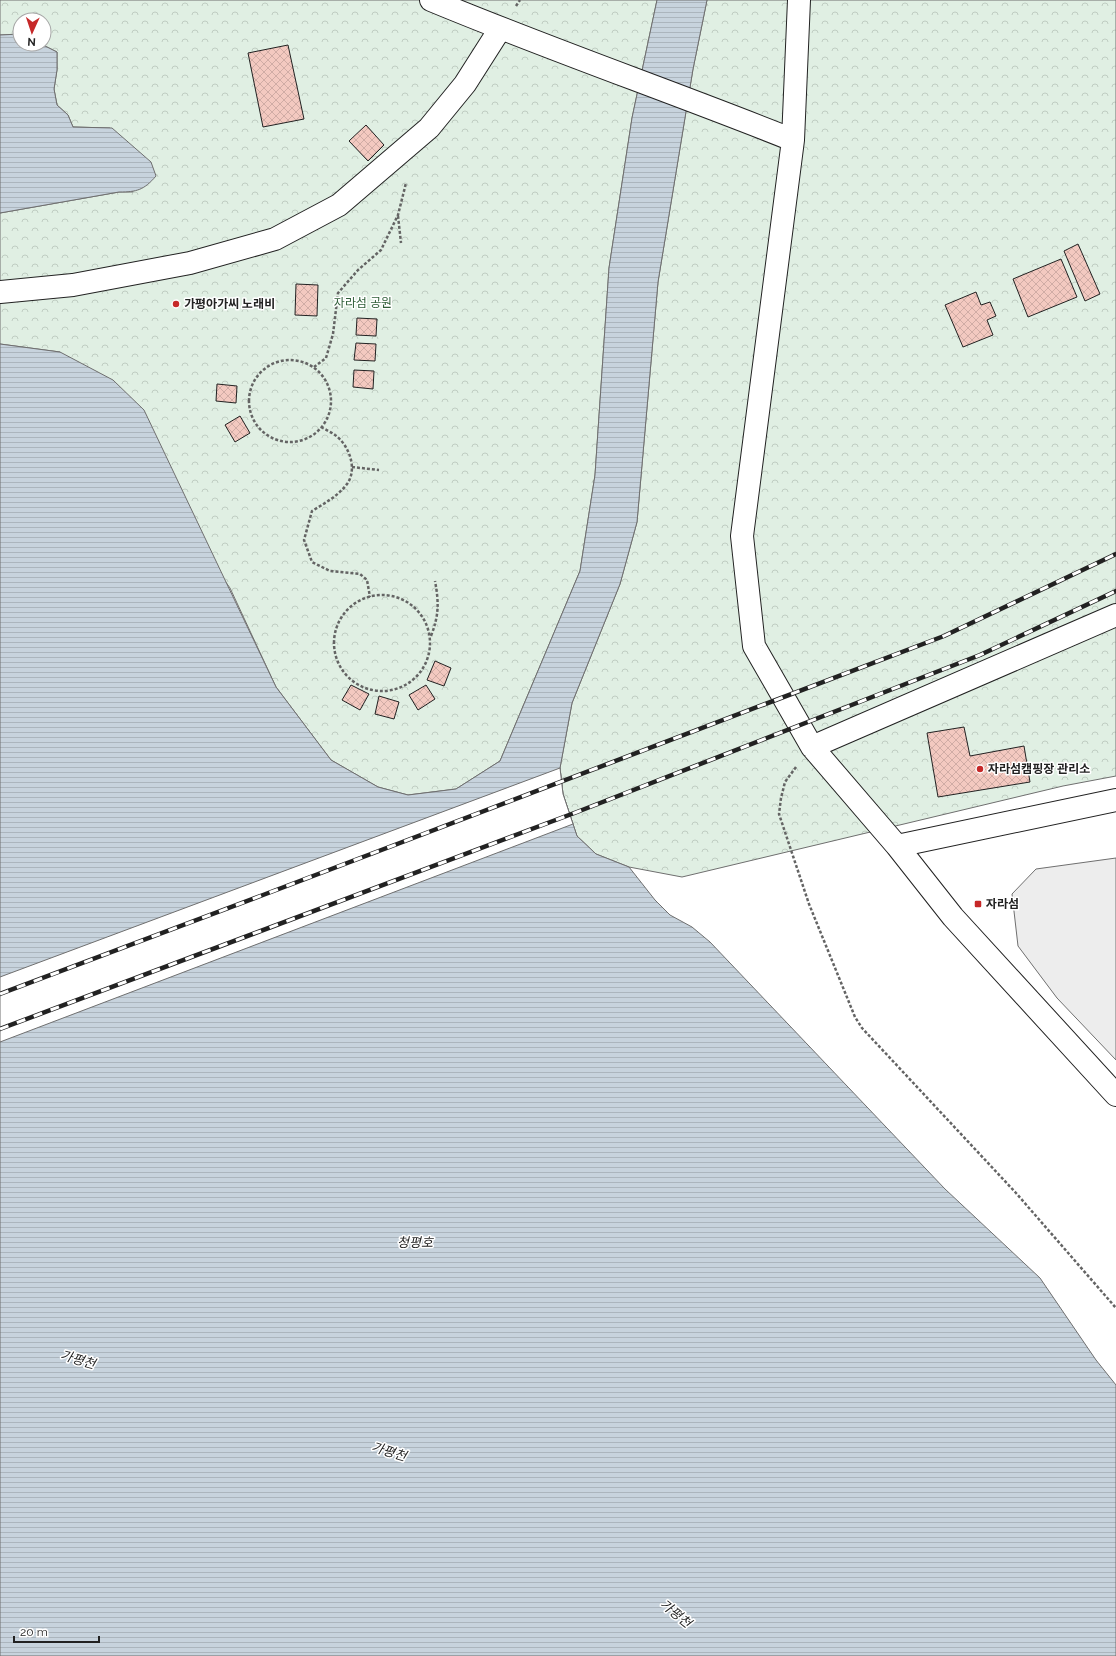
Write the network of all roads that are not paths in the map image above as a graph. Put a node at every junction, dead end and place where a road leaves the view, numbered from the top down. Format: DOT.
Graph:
graph roads {
  1 [pos="431,0"];
  2 [pos="799,0"];
  3 [pos="500,29"];
  4 [pos="793,140"];
  5 [pos="0,292"];
  6 [pos="1116,615"];
  7 [pos="812,747"];
  8 [pos="1116,800"];
  9 [pos="897,846"];
  10 [pos="1116,1095"];
  1 -- 3 [label="street"];
  2 -- 4 [label="street"];
  3 -- 4 [label="street"];
  3 -- 5 [label="street"];
  4 -- 7 [label="street"];
  6 -- 7 [label="street"];
  7 -- 9 [label="street"];
  8 -- 9 [label="street"];
  9 -- 10 [label="street"];
}
